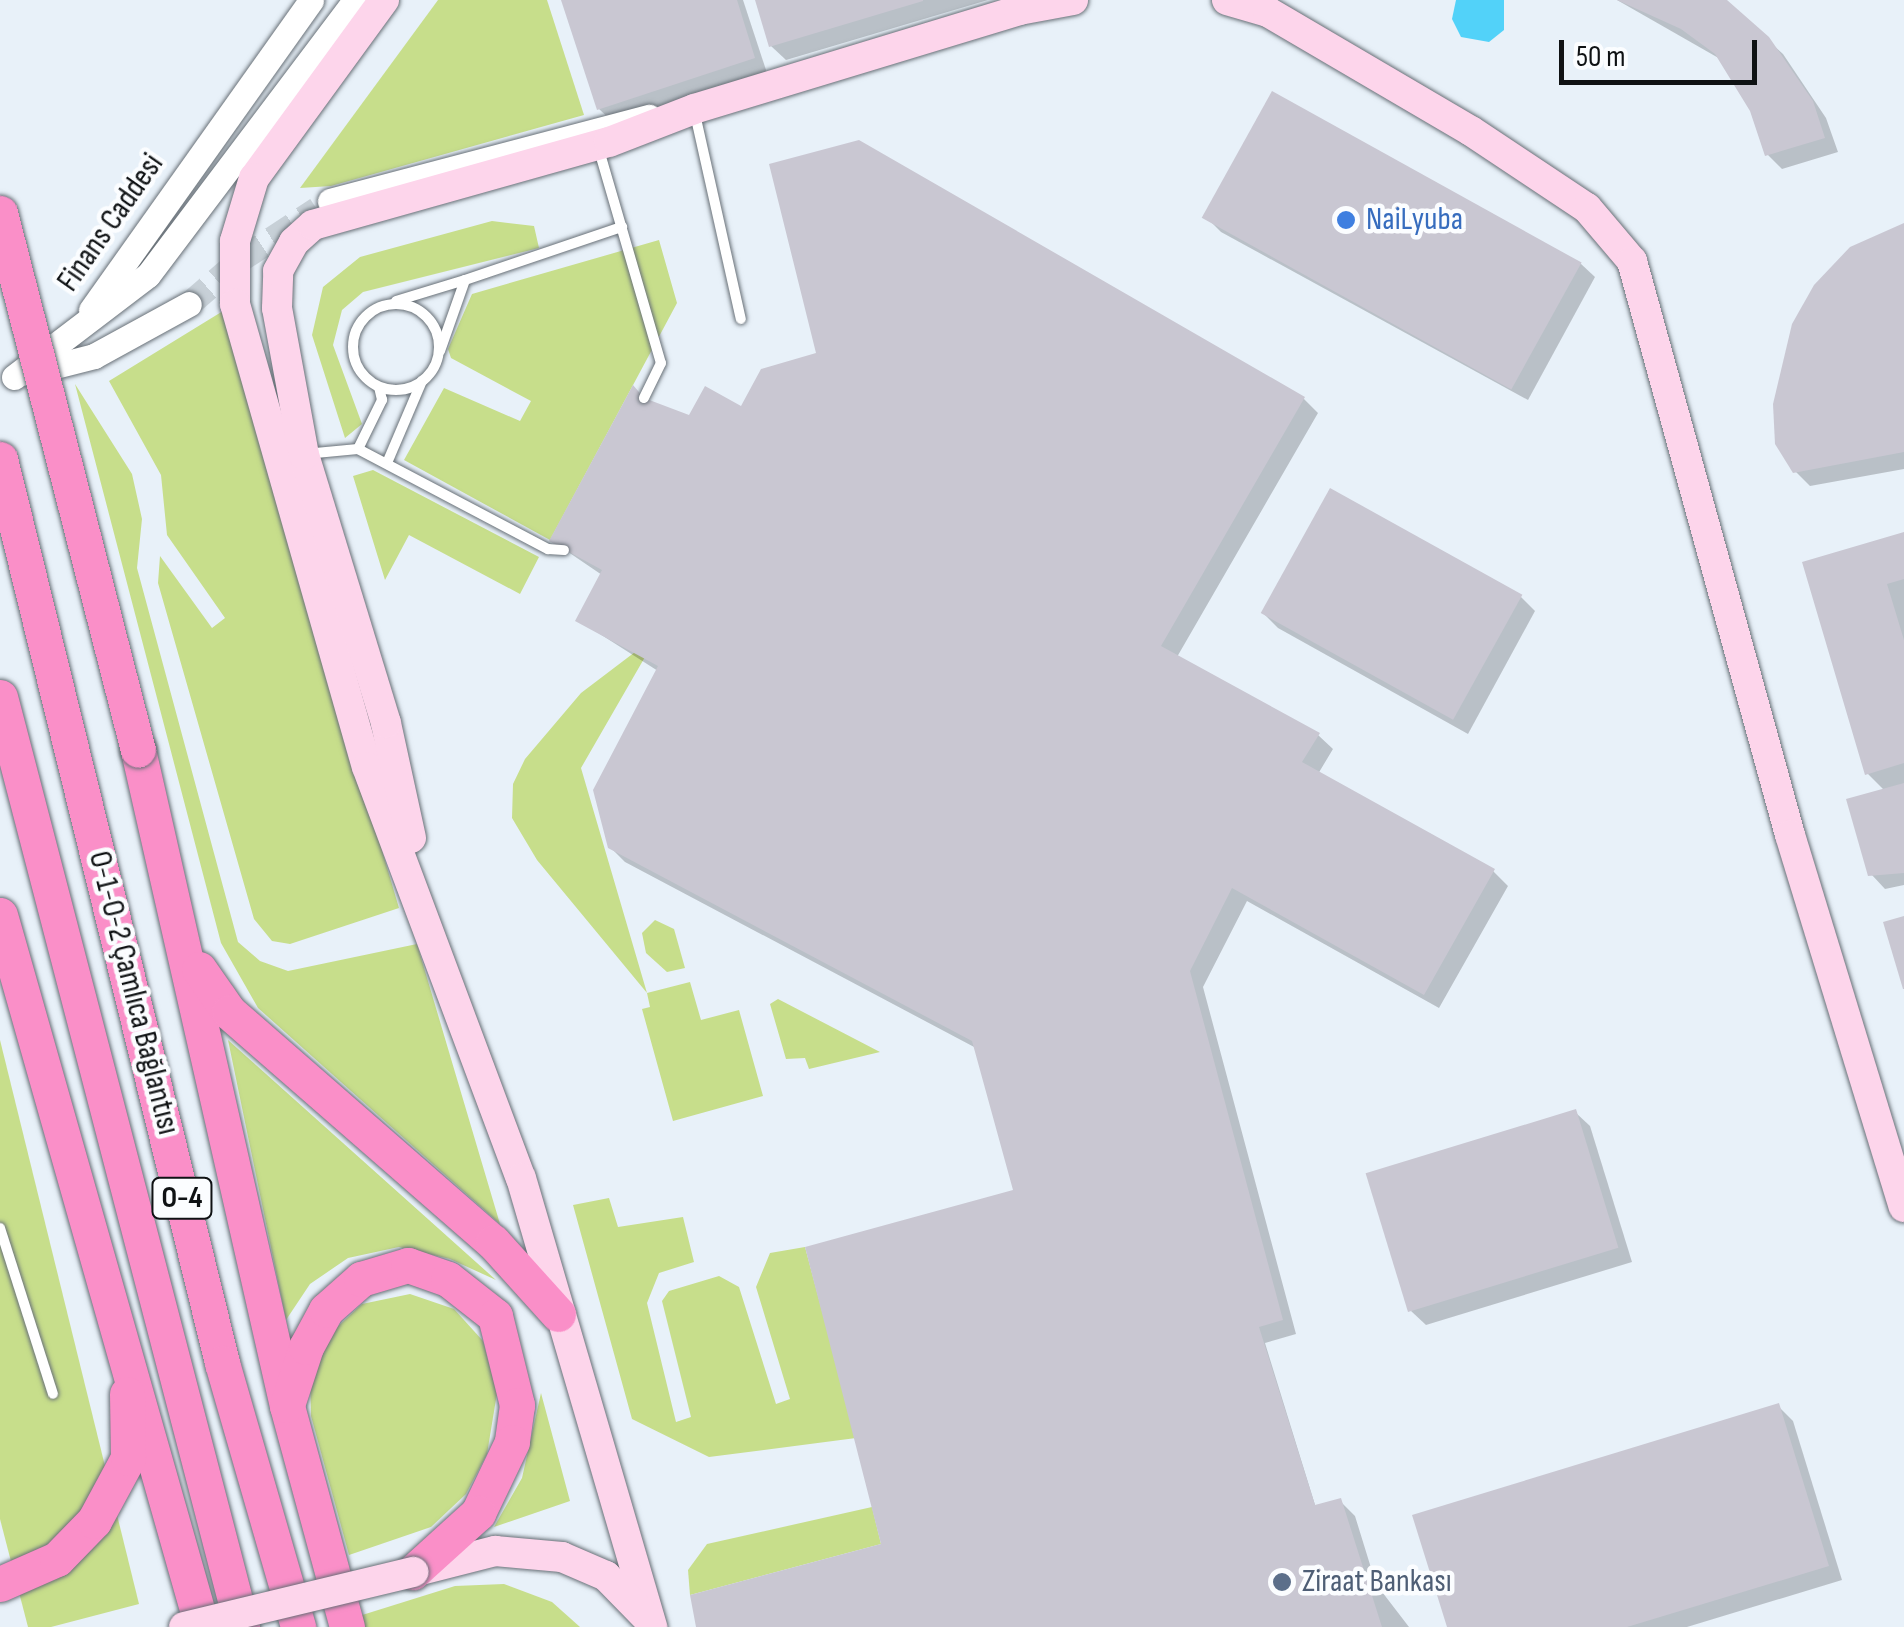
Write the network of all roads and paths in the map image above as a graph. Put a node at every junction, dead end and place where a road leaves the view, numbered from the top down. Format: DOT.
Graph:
graph roads {
  1 [pos="310,0"];
  2 [pos="356,0"];
  3 [pos="384,0"];
  4 [pos="1073,0"];
  5 [pos="1227,0"];
  6 [pos="694,108"];
  7 [pos="598,144"];
  8 [pos="330,201"];
  9 [pos="0,213"];
  10 [pos="622,227"];
  11 [pos="465,280"];
  12 [pos="189,304"];
  13 [pos="386,304"];
  14 [pos="740,318"];
  15 [pos="78,328"];
  16 [pos="438,356"];
  17 [pos="422,381"];
  18 [pos="380,387"];
  19 [pos="644,398"];
  20 [pos="358,448"];
  21 [pos="304,454"];
  22 [pos="0,459"];
  23 [pos="386,463"];
  24 [pos="564,550"];
  25 [pos="0,697"];
  26 [pos="0,914"];
  27 [pos="430,925"];
  28 [pos="190,956"];
  29 [pos="1904,1206"];
  30 [pos="0,1228"];
  31 [pos="558,1314"];
  32 [pos="126,1344"];
  33 [pos="53,1394"];
  34 [pos="287,1406"];
  35 [pos="413,1572"];
  36 [pos="0,1584"];
  37 [pos="651,1624"];
  38 [pos="184,1627"];
  39 [pos="202,1627"];
  40 [pos="242,1627"];
  41 [pos="298,1627"];
  42 [pos="348,1627"];
  1 -- 15 [label="street, Finans Caddesi"];
  2 -- 15 [label="street, Finans Caddesi"];
  3 -- 27 [label="main road"];
  4 -- 6 [label="main road"];
  5 -- 29 [label="main road"];
  6 -- 7 [label="main road"];
  6 -- 8 [label="street"];
  6 -- 14 [label="lane"];
  7 -- 10 [label="lane"];
  7 -- 21 [label="main road"];
  9 -- 28 [label="highway, bridge"];
  10 -- 11 [label="lane"];
  10 -- 19 [label="lane"];
  11 -- 13 [label="lane"];
  11 -- 16 [label="lane"];
  12 -- 15 [label="street"];
  13 -- 16 [label="lane"];
  13 -- 18 [label="lane"];
  16 -- 17 [label="lane"];
  17 -- 18 [label="lane"];
  17 -- 23 [label="lane"];
  18 -- 20 [label="lane"];
  20 -- 21 [label="lane"];
  20 -- 23 [label="lane"];
  21 -- 27 [label="main road"];
  22 -- 41 [label="highway, O-1-O-2 Çamlıca Bağlantısı / O-4"];
  23 -- 24 [label="lane"];
  25 -- 40 [label="highway, O-1-O-2 Çamlıca Bağlantısı / O-4"];
  26 -- 32 [label="highway"];
  27 -- 31 [label="main road"];
  28 -- 31 [label="highway"];
  28 -- 34 [label="highway"];
  30 -- 33 [label="lane"];
  31 -- 37 [label="main road"];
  32 -- 36 [label="highway"];
  32 -- 39 [label="highway"];
  34 -- 35 [label="highway"];
  34 -- 42 [label="highway"];
  35 -- 37 [label="main road"];
  35 -- 38 [label="main road, bridge"];
}
